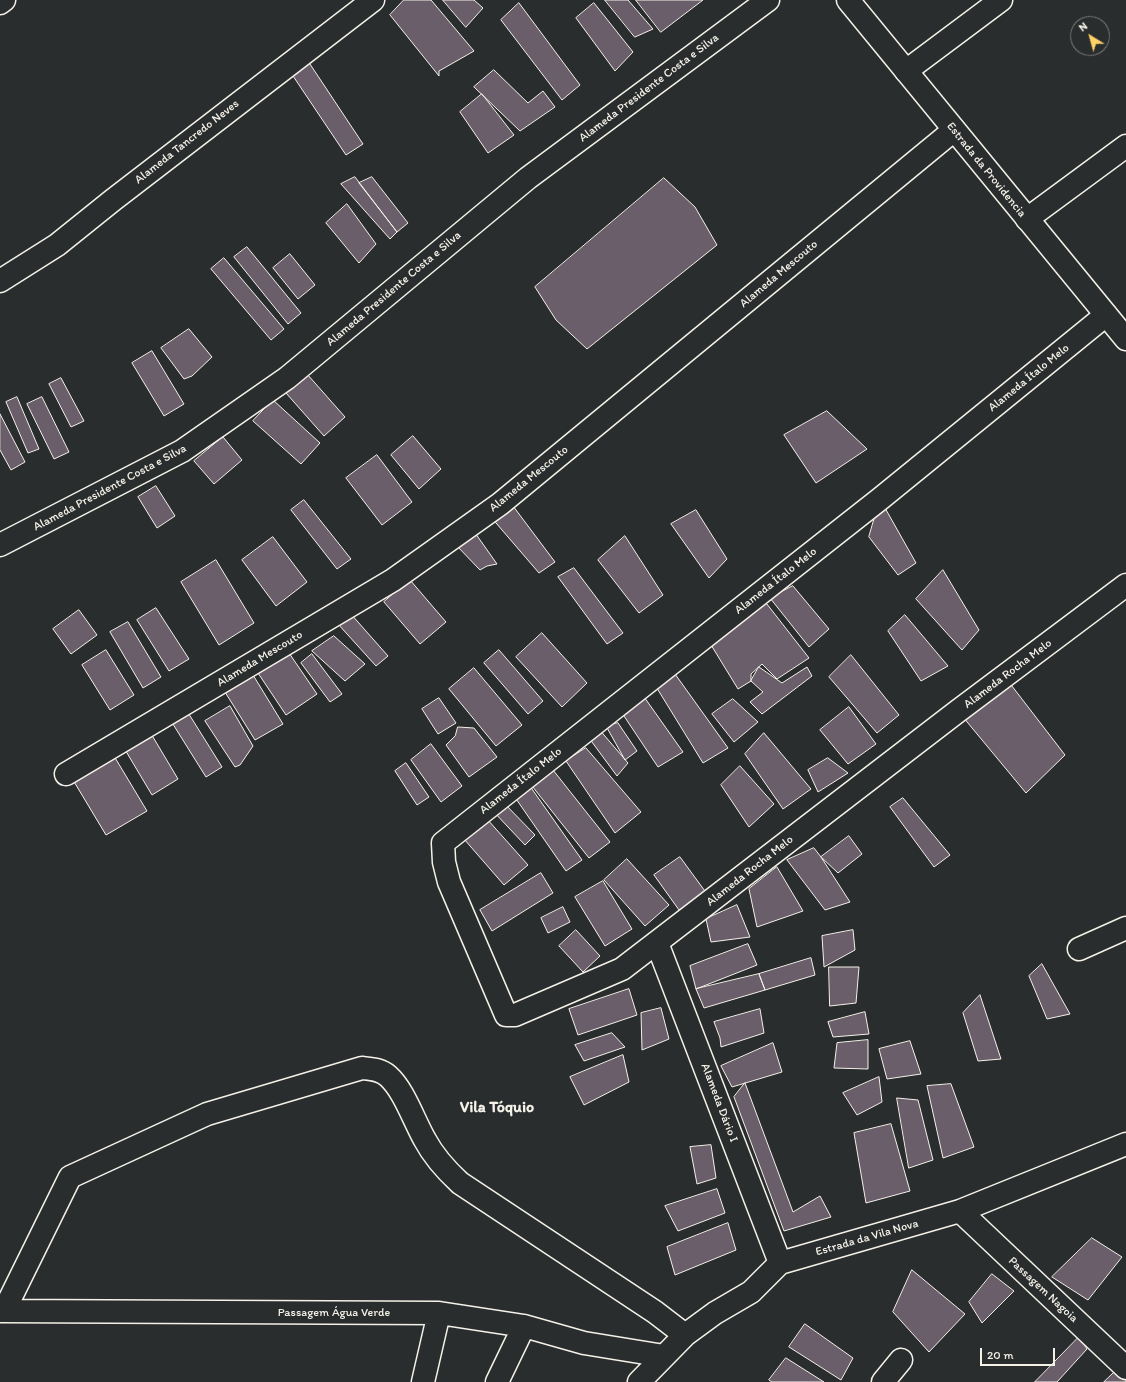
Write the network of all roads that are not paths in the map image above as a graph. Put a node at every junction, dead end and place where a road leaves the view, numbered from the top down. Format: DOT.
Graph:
graph roads {
  1 [pos="4,0"];
  2 [pos="373,0"];
  3 [pos="768,0"];
  4 [pos="848,0"];
  5 [pos="1001,0"];
  6 [pos="0,3"];
  7 [pos="906,71"];
  8 [pos="954,130"];
  9 [pos="1126,146"];
  10 [pos="1027,220"];
  11 [pos="0,281"];
  12 [pos="1106,315"];
  13 [pos="1126,339"];
  14 [pos="0,545"];
  15 [pos="1126,585"];
  16 [pos="66,774"];
  17 [pos="443,843"];
  18 [pos="1126,928"];
  19 [pos="658,942"];
  20 [pos="1079,949"];
  21 [pos="1126,1144"];
  22 [pos="960,1212"];
  23 [pos="780,1263"];
  24 [pos="2,1311"];
  25 [pos="439,1313"];
  26 [pos="524,1326"];
  27 [pos="685,1335"];
  28 [pos="664,1356"];
  29 [pos="901,1360"];
  30 [pos="1126,1368"];
  31 [pos="423,1382"];
  32 [pos="497,1382"];
  33 [pos="639,1382"];
  34 [pos="883,1382"];
  1 -- 6 [label="street"];
  2 -- 11 [label="street, Alameda Tancredo Neves"];
  3 -- 14 [label="street, Alameda Presidente Costa e Silva"];
  4 -- 7 [label="street, Estrada da Providencia"];
  5 -- 7 [label="street"];
  7 -- 8 [label="street, Estrada da Providencia"];
  8 -- 10 [label="street, Estrada da Providencia"];
  8 -- 16 [label="street, Alameda Mescouto"];
  9 -- 10 [label="street"];
  10 -- 12 [label="street, Estrada da Providencia"];
  12 -- 13 [label="street, Estrada da Providencia"];
  12 -- 17 [label="street, Alameda Ítalo Melo"];
  15 -- 19 [label="street, Alameda Rocha Melo"];
  17 -- 19 [label="street, Alameda Rocha Melo"];
  18 -- 20 [label="street"];
  19 -- 23 [label="street, Alameda Dário I"];
  21 -- 22 [label="street, Estrada da Vila Nova"];
  22 -- 23 [label="street, Estrada da Vila Nova"];
  22 -- 30 [label="street, Passagem Nagoia"];
  23 -- 27 [label="street, Estrada da Vila Nova"];
  24 -- 25 [label="street, Passagem Água Verde"];
  24 -- 27 [label="street"];
  25 -- 26 [label="street, Passagem Água Verde"];
  25 -- 31 [label="street"];
  26 -- 28 [label="street, Passagem Água Verde"];
  26 -- 32 [label="street"];
  27 -- 28 [label="street, Estrada da Vila Nova"];
  28 -- 33 [label="street, Estrada da Vila Nova"];
  29 -- 34 [label="street"];
}
